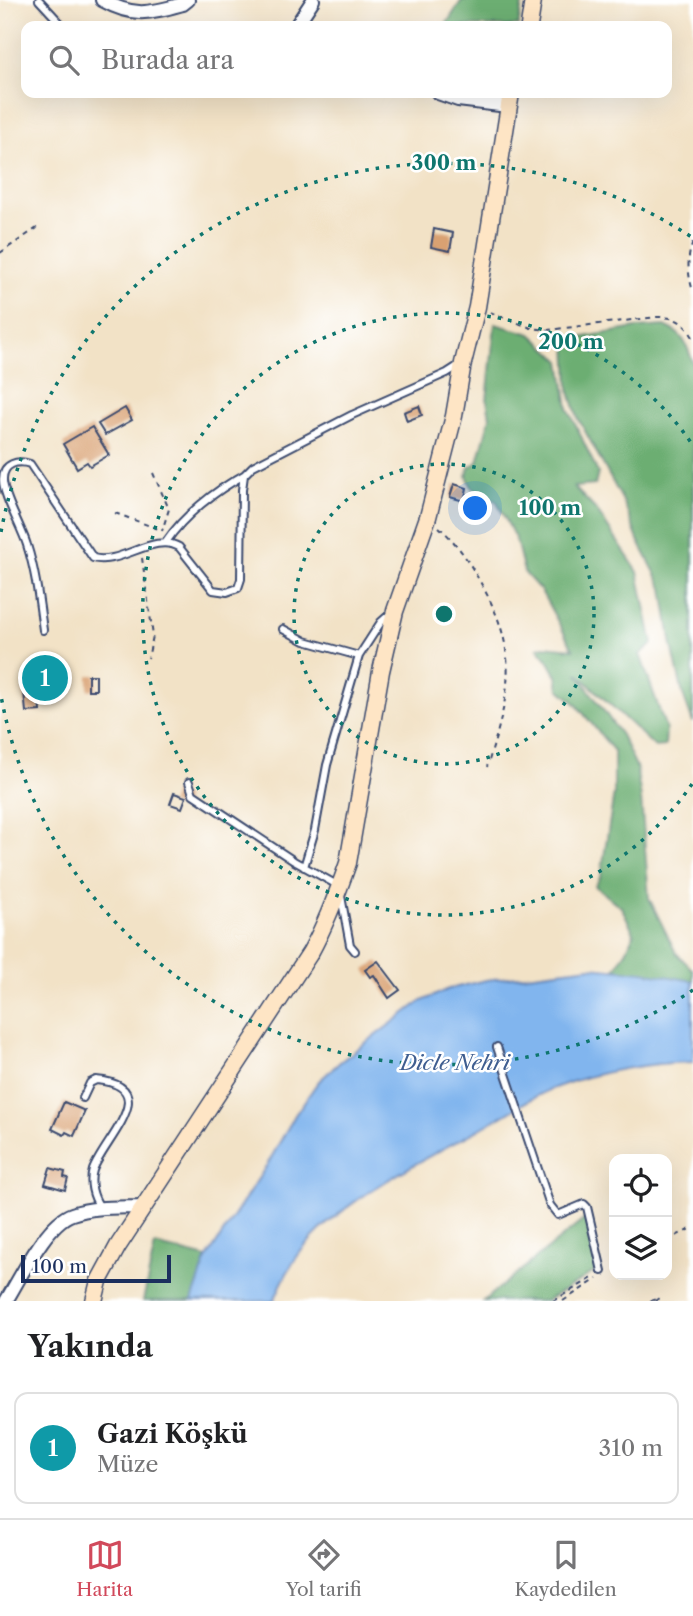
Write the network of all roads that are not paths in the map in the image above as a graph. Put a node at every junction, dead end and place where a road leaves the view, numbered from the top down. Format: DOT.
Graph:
graph roads {
  1 [pos="39,0"];
  2 [pos="102,0"];
  3 [pos="188,0"];
  4 [pos="313,0"];
  5 [pos="534,0"];
  6 [pos="58,21"];
  7 [pos="299,21"];
  8 [pos="530,21"];
  9 [pos="452,98"];
  10 [pos="510,99"];
  11 [pos="463,363"];
  12 [pos="244,475"];
  13 [pos="166,542"];
  14 [pos="395,611"];
  15 [pos="284,629"];
  16 [pos="43,630"];
  17 [pos="359,656"];
  18 [pos="189,782"];
  19 [pos="304,867"];
  20 [pos="340,889"];
  21 [pos="355,951"];
  22 [pos="497,1047"];
  23 [pos="83,1098"];
  24 [pos="143,1207"];
  25 [pos="102,1209"];
  26 [pos="603,1273"];
  27 [pos="6,1301"];
  28 [pos="94,1301"];
  1 -- 6 [label="lane"];
  2 -- 3 [label="street"];
  4 -- 7 [label="street"];
  5 -- 8 [label="street"];
  9 -- 10 [label="street"];
  10 -- 11 [label="street"];
  11 -- 12 [label="lane"];
  11 -- 14 [label="street"];
  12 -- 13 [label="lane"];
  12 -- 13 [label="lane"];
  13 -- 16 [label="lane"];
  14 -- 17 [label="lane"];
  14 -- 20 [label="street"];
  15 -- 17 [label="lane"];
  17 -- 19 [label="lane"];
  18 -- 19 [label="lane"];
  19 -- 20 [label="lane"];
  20 -- 21 [label="lane"];
  20 -- 24 [label="street"];
  22 -- 26 [label="lane"];
  23 -- 25 [label="lane"];
  24 -- 25 [label="street"];
  24 -- 28 [label="street"];
  25 -- 27 [label="street"];
}
